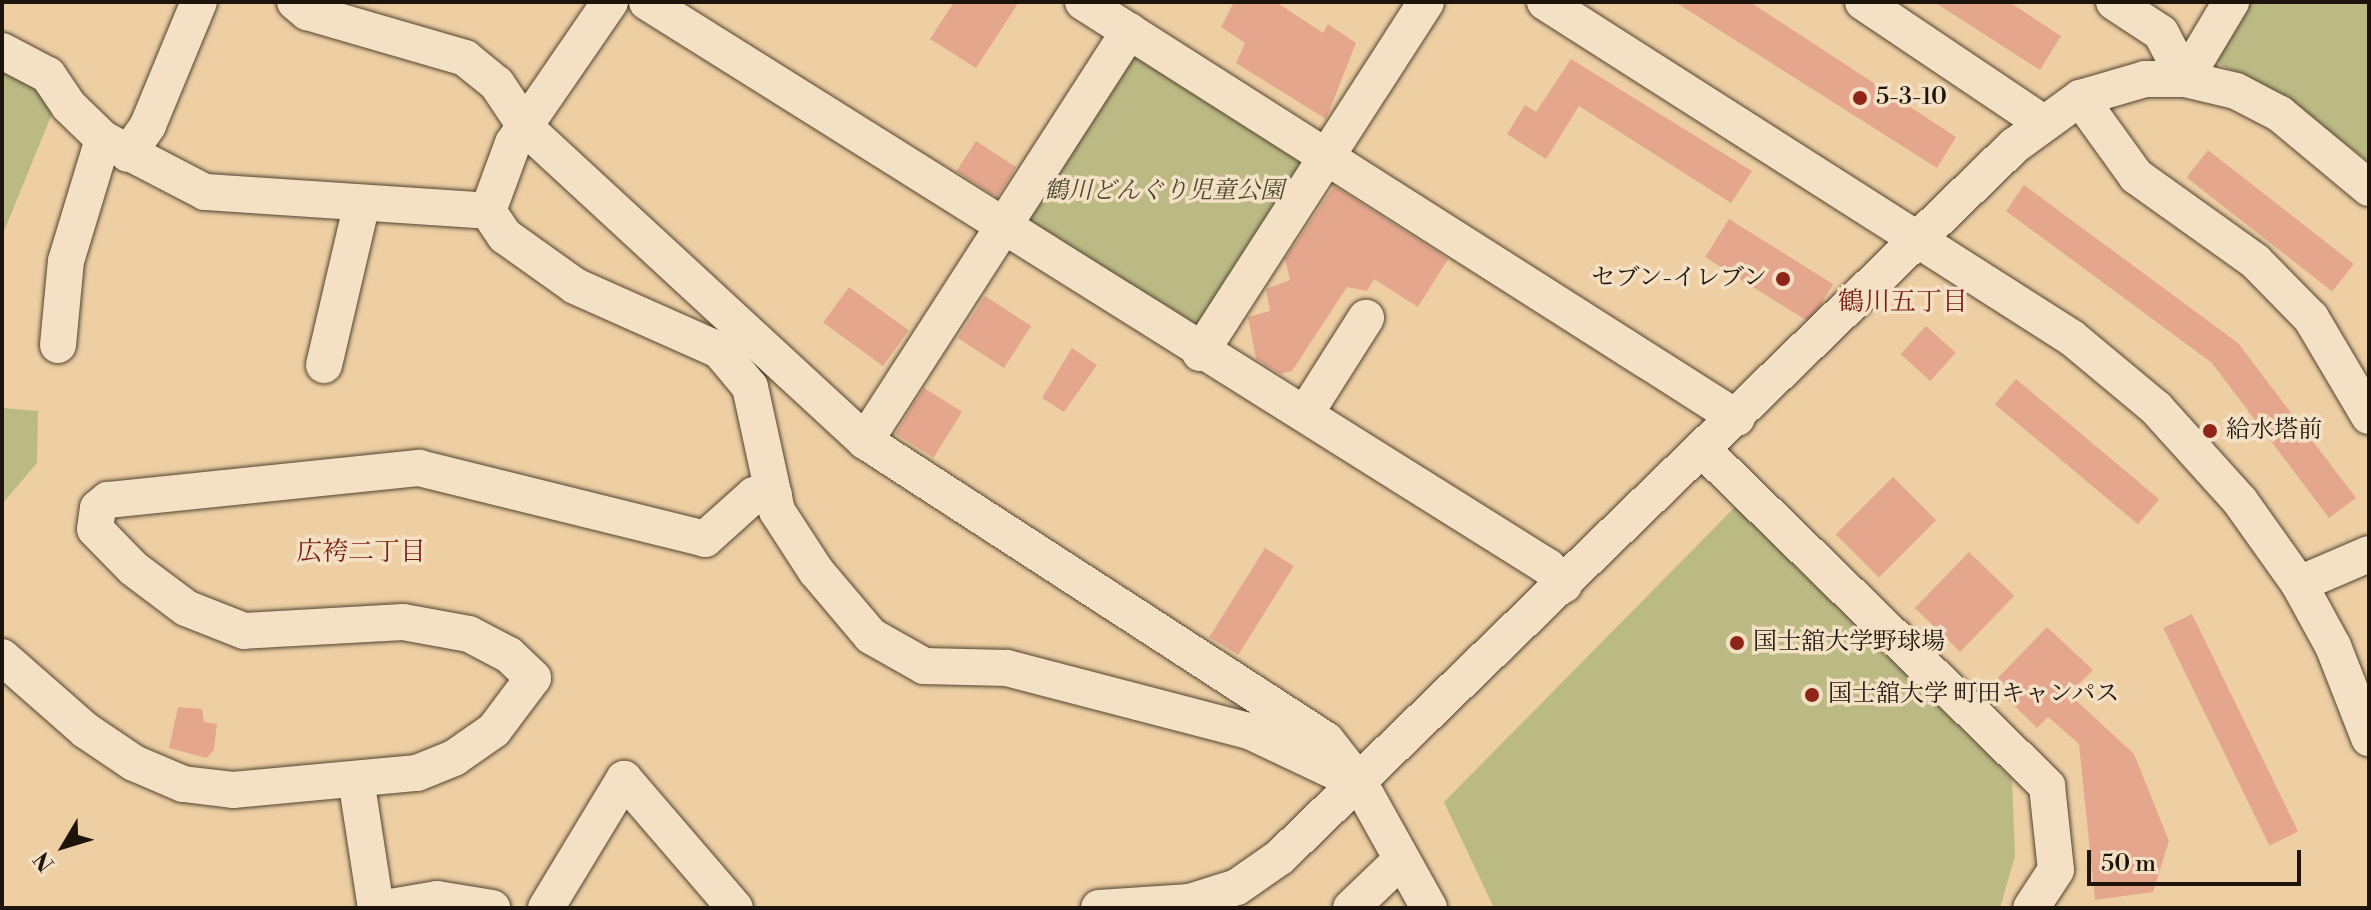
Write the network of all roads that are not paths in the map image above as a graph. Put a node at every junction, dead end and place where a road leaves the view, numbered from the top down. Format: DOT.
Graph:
graph roads {
  1 [pos="199,2"];
  2 [pos="295,2"];
  3 [pos="610,2"];
  4 [pos="647,2"];
  5 [pos="1083,2"];
  6 [pos="1426,2"];
  7 [pos="1545,2"];
  8 [pos="1863,2"];
  9 [pos="2114,2"];
  10 [pos="2231,2"];
  11 [pos="1129,31"];
  12 [pos="2,51"];
  13 [pos="2185,79"];
  14 [pos="2080,98"];
  15 [pos="2043,123"];
  16 [pos="527,129"];
  17 [pos="115,147"];
  18 [pos="1323,159"];
  19 [pos="2369,188"];
  20 [pos="362,203"];
  21 [pos="488,211"];
  22 [pos="1001,227"];
  23 [pos="1921,240"];
  24 [pos="1366,318"];
  25 [pos="58,345"];
  26 [pos="1200,353"];
  27 [pos="324,365"];
  28 [pos="1305,414"];
  29 [pos="2369,416"];
  30 [pos="1737,418"];
  31 [pos="865,441"];
  32 [pos="1703,450"];
  33 [pos="774,495"];
  34 [pos="2369,554"];
  35 [pos="2299,584"];
  36 [pos="1564,585"];
  37 [pos="2,657"];
  38 [pos="2369,738"];
  39 [pos="356,779"];
  40 [pos="1359,782"];
  41 [pos="1401,860"];
  42 [pos="1235,899"];
  43 [pos="376,908"];
  44 [pos="385,908"];
  45 [pos="492,908"];
  46 [pos="546,908"];
  47 [pos="735,908"];
  48 [pos="1099,908"];
  49 [pos="1120,908"];
  50 [pos="1351,908"];
  51 [pos="1429,908"];
  52 [pos="2031,908"];
  1 -- 17 [label="street"];
  2 -- 16 [label="street"];
  3 -- 16 [label="street"];
  4 -- 22 [label="street"];
  5 -- 11 [label="street"];
  6 -- 18 [label="street"];
  7 -- 23 [label="street"];
  8 -- 15 [label="street"];
  9 -- 13 [label="street"];
  10 -- 13 [label="street"];
  11 -- 18 [label="street"];
  11 -- 22 [label="street"];
  12 -- 17 [label="street"];
  13 -- 14 [label="street"];
  13 -- 19 [label="street"];
  14 -- 15 [label="street"];
  14 -- 29 [label="street"];
  15 -- 23 [label="street"];
  16 -- 21 [label="street"];
  16 -- 31 [label="street"];
  17 -- 20 [label="street"];
  17 -- 25 [label="street"];
  18 -- 26 [label="street"];
  18 -- 30 [label="street"];
  20 -- 21 [label="street"];
  20 -- 27 [label="street"];
  21 -- 33 [label="street"];
  22 -- 26 [label="street"];
  22 -- 31 [label="street"];
  23 -- 30 [label="street"];
  23 -- 35 [label="street"];
  24 -- 28 [label="street"];
  26 -- 28 [label="street"];
  28 -- 36 [label="street"];
  30 -- 32 [label="street"];
  31 -- 40 [label="street"];
  32 -- 36 [label="street"];
  32 -- 52 [label="street"];
  33 -- 39 [label="street"];
  33 -- 40 [label="street"];
  34 -- 35 [label="street"];
  35 -- 38 [label="street"];
  36 -- 40 [label="street"];
  37 -- 39 [label="street"];
  39 -- 43 [label="street"];
  40 -- 41 [label="street"];
  40 -- 42 [label="street"];
  41 -- 50 [label="street"];
  41 -- 51 [label="street"];
  42 -- 49 [label="street"];
  44 -- 45 [label="street"];
  46 -- 47 [label="street"];
  48 -- 49 [label="street"];
}
